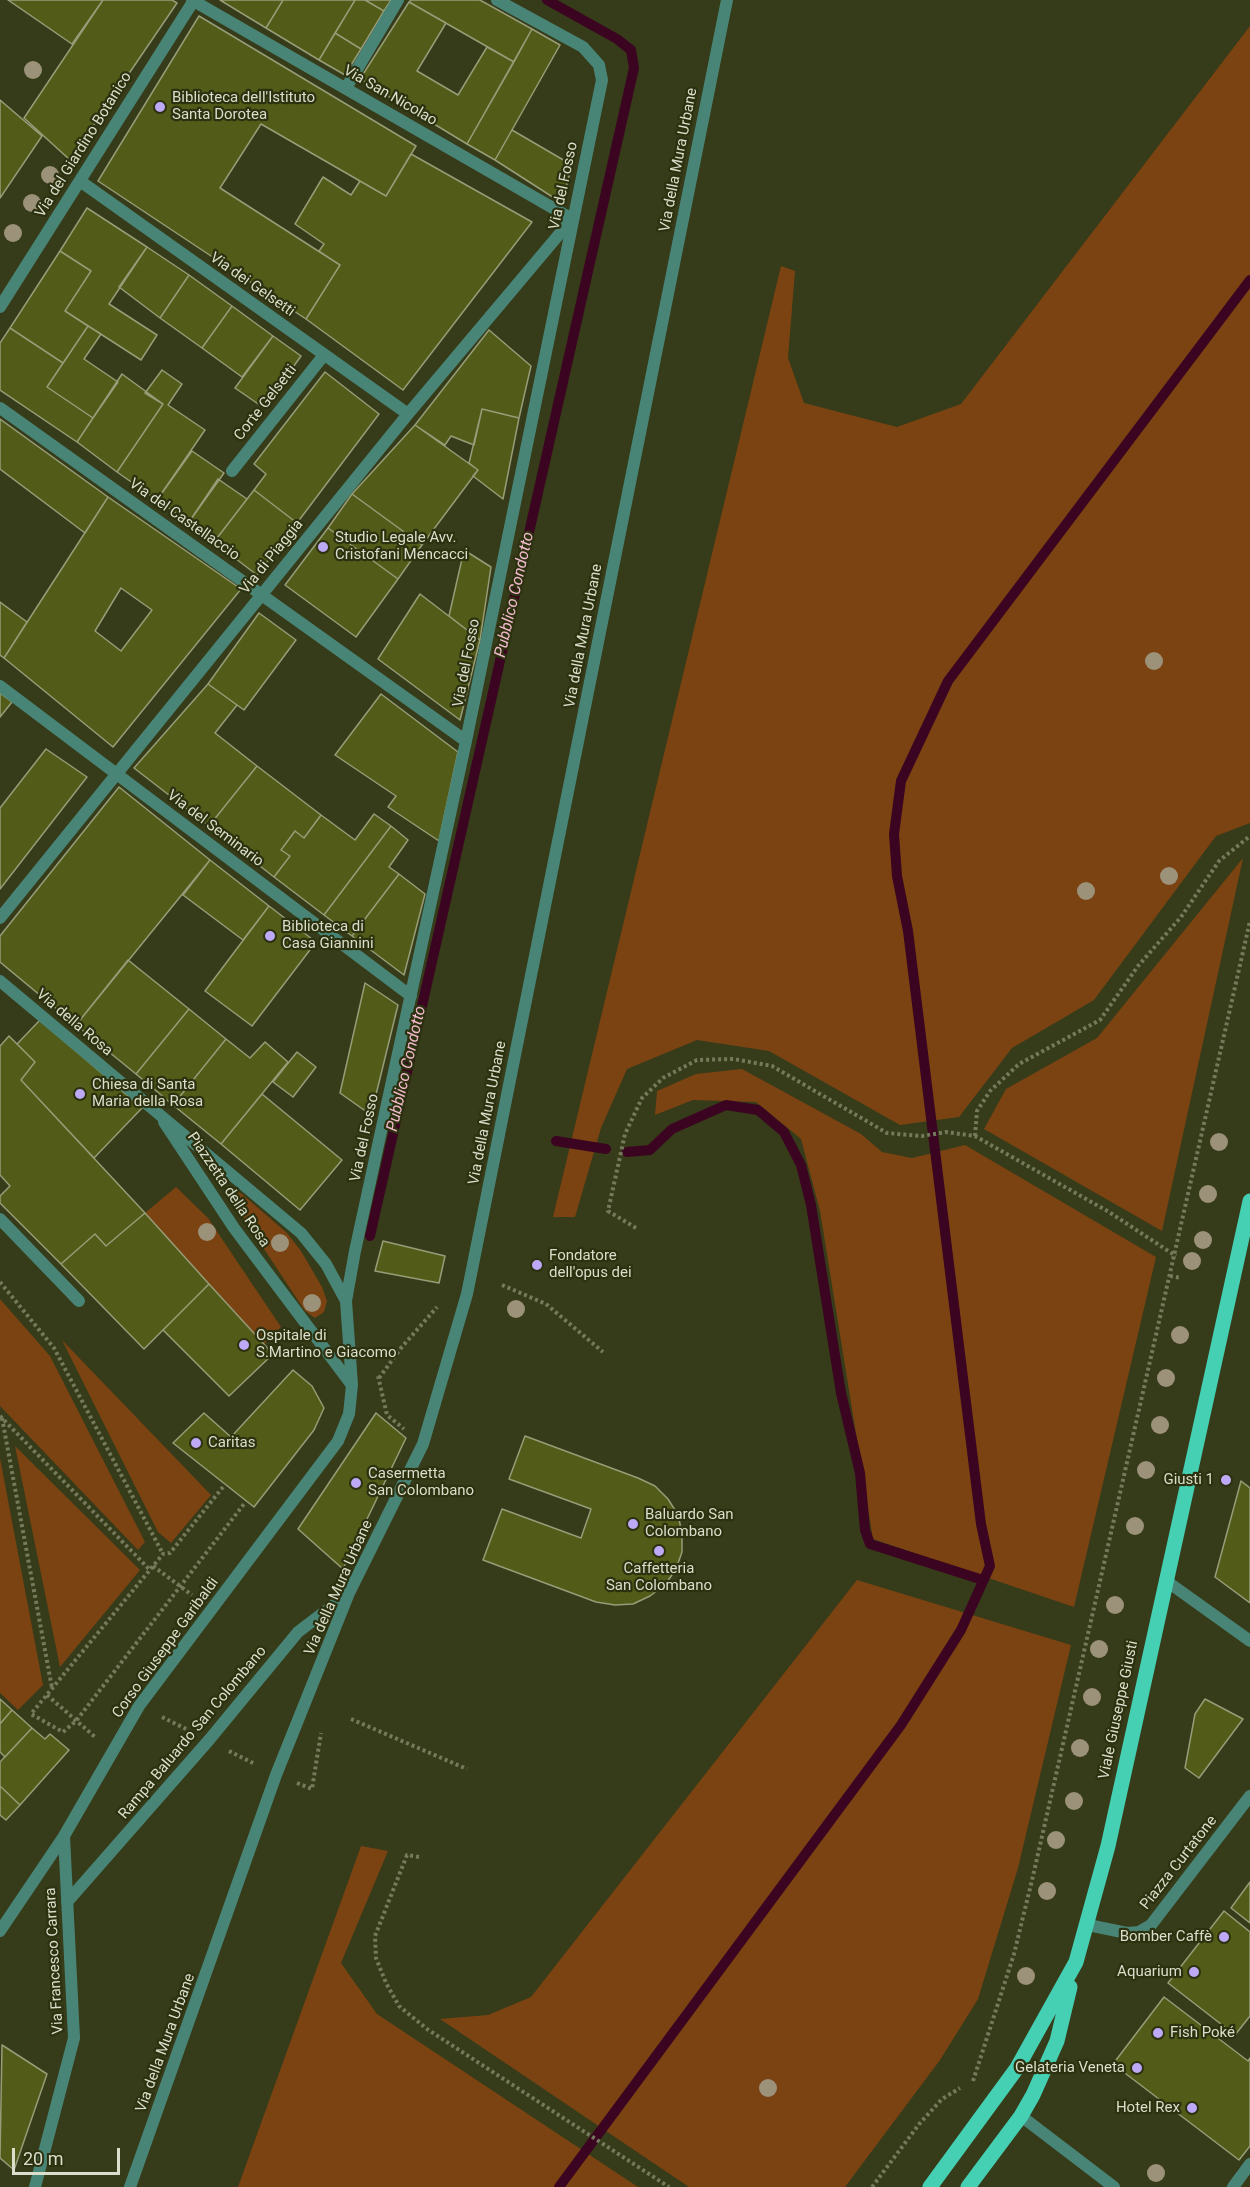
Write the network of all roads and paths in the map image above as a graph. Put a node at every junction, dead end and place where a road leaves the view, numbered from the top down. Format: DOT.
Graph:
graph roads {
  1 [pos="194,0"];
  2 [pos="398,0"];
  3 [pos="497,0"];
  4 [pos="727,0"];
  5 [pos="346,88"];
  6 [pos="80,181"];
  7 [pos="572,219"];
  8 [pos="0,307"];
  9 [pos="324,355"];
  10 [pos="0,408"];
  11 [pos="408,414"];
  12 [pos="232,471"];
  13 [pos="262,594"];
  14 [pos="0,686"];
  15 [pos="466,741"];
  16 [pos="117,774"];
  17 [pos="1250,836"];
  18 [pos="0,918"];
  19 [pos="1250,921"];
  20 [pos="0,981"];
  21 [pos="411,996"];
  22 [pos="157,1111"];
  23 [pos="975,1136"];
  24 [pos="1250,1201"];
  25 [pos="0,1219"];
  26 [pos="636,1228"];
  27 [pos="1176,1256"];
  28 [pos="1170,1276"];
  29 [pos="1181,1278"];
  30 [pos="0,1282"];
  31 [pos="502,1285"];
  32 [pos="467,1294"];
  33 [pos="79,1301"];
  34 [pos="346,1302"];
  35 [pos="603,1353"];
  36 [pos="377,1367"];
  37 [pos="379,1378"];
  38 [pos="352,1385"];
  39 [pos="1,1417"];
  40 [pos="423,1444"];
  41 [pos="223,1487"];
  42 [pos="244,1504"];
  43 [pos="163,1554"];
  44 [pos="153,1566"];
  45 [pos="150,1570"];
  46 [pos="1165,1580"];
  47 [pos="172,1581"];
  48 [pos="349,1593"];
  49 [pos="1250,1641"];
  50 [pos="52,1689"];
  51 [pos="47,1695"];
  52 [pos="351,1719"];
  53 [pos="76,1721"];
  54 [pos="322,1729"];
  55 [pos="91,1733"];
  56 [pos="467,1769"];
  57 [pos="316,1774"];
  58 [pos="1250,1796"];
  59 [pos="64,1836"];
  60 [pos="419,1857"];
  61 [pos="67,1902"];
  62 [pos="1088,1925"];
  63 [pos="0,1931"];
  64 [pos="1076,1962"];
  65 [pos="995,2018"];
  66 [pos="960,2088"];
  67 [pos="1021,2116"];
  68 [pos="1250,2164"];
  69 [pos="34,2187"];
  70 [pos="130,2187"];
  71 [pos="669,2187"];
  72 [pos="872,2187"];
  73 [pos="930,2187"];
  74 [pos="968,2187"];
  75 [pos="1114,2187"];
  76 [pos="1233,2187"];
  1 -- 5 [label="street, Via San Nicolao"];
  1 -- 6 [label="street, Via del Giardino Botanico"];
  2 -- 5 [label="street"];
  3 -- 7 [label="street, Via del Fosso"];
  4 -- 32 [label="street, Via della Mura Urbane"];
  5 -- 7 [label="street, Via San Nicolao"];
  6 -- 8 [label="street, Via del Giardino Botanico"];
  6 -- 9 [label="street, Via dei Gelsetti"];
  7 -- 11 [label="street, Via di Piaggia"];
  7 -- 15 [label="street, Via del Fosso"];
  9 -- 11 [label="street, Via dei Gelsetti"];
  9 -- 12 [label="street, Corte Gelsetti"];
  10 -- 13 [label="street, Via del Castellaccio"];
  11 -- 13 [label="street, Via di Piaggia"];
  13 -- 15 [label="street, Via del Castellaccio"];
  13 -- 16 [label="street, Via di Piaggia"];
  14 -- 16 [label="street, Via del Seminario"];
  15 -- 21 [label="street, Via del Fosso"];
  16 -- 18 [label="street, Via di Piaggia"];
  16 -- 21 [label="street, Via del Seminario"];
  17 -- 23 [label="path"];
  19 -- 27 [label="path"];
  20 -- 22 [label="street, Via della Rosa"];
  21 -- 34 [label="street, Via del Fosso"];
  22 -- 34 [label="street, Piazzetta della Rosa"];
  22 -- 38 [label="street, Piazzetta della Rosa"];
  23 -- 26 [label="path"];
  23 -- 27 [label="path"];
  24 -- 46 [label="main road, Viale Giuseppe Giusti"];
  25 -- 33 [label="street"];
  27 -- 28 [label="path"];
  28 -- 29 [label="path"];
  28 -- 65 [label="path"];
  30 -- 43 [label="path"];
  31 -- 35 [label="path"];
  32 -- 37 [label="path"];
  32 -- 40 [label="street, Via della Mura Urbane"];
  34 -- 38 [label="street, Via del Fosso"];
  36 -- 37 [label="path"];
  37 -- 40 [label="path"];
  38 -- 59 [label="street, Corso Giuseppe Garibaldi"];
  39 -- 45 [label="path"];
  39 -- 50 [label="path"];
  40 -- 48 [label="street, Via della Mura Urbane"];
  41 -- 43 [label="path"];
  42 -- 53 [label="path"];
  43 -- 44 [label="path"];
  44 -- 45 [label="path"];
  44 -- 47 [label="path"];
  45 -- 50 [label="path"];
  46 -- 49 [label="street"];
  46 -- 62 [label="main road, Viale Giuseppe Giusti"];
  48 -- 61 [label="street, Rampa Baluardo San Colombano"];
  48 -- 70 [label="street, Via della Mura Urbane"];
  50 -- 51 [label="path"];
  51 -- 53 [label="path"];
  51 -- 53 [label="path"];
  52 -- 56 [label="path"];
  53 -- 55 [label="path"];
  54 -- 57 [label="path"];
  58 -- 62 [label="street, Piazza Curtatone"];
  59 -- 61 [label="street, Via Francesco Carrara"];
  59 -- 63 [label="street, Corso Giuseppe Garibaldi"];
  60 -- 71 [label="path"];
  61 -- 69 [label="street, Via Francesco Carrara"];
  62 -- 64 [label="main road, Viale Giuseppe Giusti"];
  64 -- 67 [label="main road"];
  64 -- 73 [label="main road, Viale Giuseppe Giusti"];
  66 -- 72 [label="path"];
  67 -- 74 [label="main road"];
  67 -- 75 [label="street"];
  68 -- 76 [label="street"];
}
